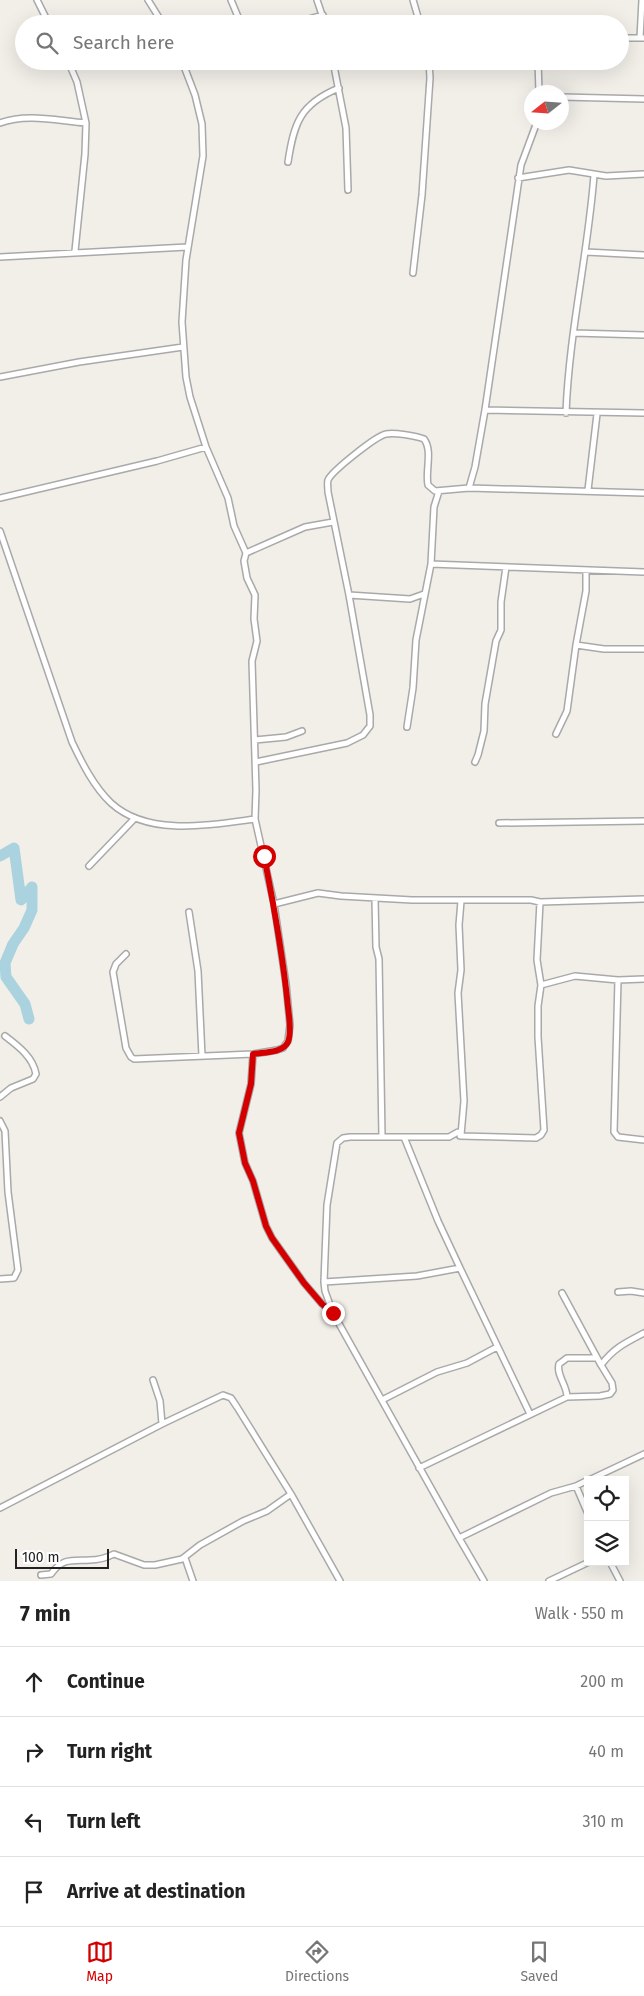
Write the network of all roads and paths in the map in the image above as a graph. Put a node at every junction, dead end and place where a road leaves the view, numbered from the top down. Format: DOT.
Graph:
graph roads {
  1 [pos="36,0"];
  2 [pos="148,0"];
  3 [pos="231,0"];
  4 [pos="317,0"];
  5 [pos="413,0"];
  6 [pos="642,0"];
  7 [pos="44,15"];
  8 [pos="157,15"];
  9 [pos="237,15"];
  10 [pos="323,15"];
  11 [pos="417,15"];
  12 [pos="629,38"];
  13 [pos="642,38"];
  14 [pos="72,70"];
  15 [pos="185,70"];
  16 [pos="335,70"];
  17 [pos="430,70"];
  18 [pos="538,70"];
  19 [pos="539,85"];
  20 [pos="339,88"];
  21 [pos="569,97"];
  22 [pos="644,99"];
  23 [pos="0,122"];
  24 [pos="86,123"];
  25 [pos="533,130"];
  26 [pos="288,162"];
  27 [pos="644,174"];
  28 [pos="594,175"];
  29 [pos="518,178"];
  30 [pos="348,190"];
  31 [pos="187,247"];
  32 [pos="75,251"];
  33 [pos="586,252"];
  34 [pos="644,255"];
  35 [pos="0,256"];
  36 [pos="413,273"];
  37 [pos="574,333"];
  38 [pos="644,335"];
  39 [pos="183,347"];
  40 [pos="0,377"];
  41 [pos="485,410"];
  42 [pos="566,413"];
  43 [pos="597,414"];
  44 [pos="644,414"];
  45 [pos="206,447"];
  46 [pos="469,488"];
  47 [pos="588,490"];
  48 [pos="439,491"];
  49 [pos="644,493"];
  50 [pos="0,498"];
  51 [pos="333,522"];
  52 [pos="0,531"];
  53 [pos="246,553"];
  54 [pos="431,564"];
  55 [pos="506,567"];
  56 [pos="586,570"];
  57 [pos="644,572"];
  58 [pos="424,594"];
  59 [pos="349,595"];
  60 [pos="576,646"];
  61 [pos="644,649"];
  62 [pos="407,726"];
  63 [pos="302,731"];
  64 [pos="556,734"];
  65 [pos="255,740"];
  66 [pos="256,762"];
  67 [pos="475,762"];
  68 [pos="135,818"];
  69 [pos="256,819"];
  70 [pos="644,821"];
  71 [pos="499,823"];
  72 [pos="89,866"];
  73 [pos="375,899"];
  74 [pos="644,899"];
  75 [pos="461,901"];
  76 [pos="540,902"];
  77 [pos="274,904"];
  78 [pos="189,912"];
  79 [pos="126,954"];
  80 [pos="644,979"];
  81 [pos="618,980"];
  82 [pos="541,985"];
  83 [pos="5,1036"];
  84 [pos="253,1054"];
  85 [pos="202,1056"];
  86 [pos="0,1097"];
  87 [pos="0,1120"];
  88 [pos="453,1136"];
  89 [pos="382,1137"];
  90 [pos="404,1138"];
  91 [pos="644,1140"];
  92 [pos="8,1192"];
  93 [pos="0,1193"];
  94 [pos="460,1268"];
  95 [pos="0,1279"];
  96 [pos="324,1282"];
  97 [pos="618,1292"];
  98 [pos="644,1293"];
  99 [pos="562,1294"];
  100 [pos="333,1313"];
  101 [pos="644,1333"];
  102 [pos="498,1346"];
  103 [pos="596,1358"];
  104 [pos="600,1366"];
  105 [pos="153,1380"];
  106 [pos="567,1397"];
  107 [pos="382,1400"];
  108 [pos="530,1414"];
  109 [pos="162,1424"];
  110 [pos="644,1455"];
  111 [pos="419,1468"];
  112 [pos="597,1476"];
  113 [pos="584,1482"];
  114 [pos="576,1486"];
  115 [pos="291,1494"];
  116 [pos="584,1505"];
  117 [pos="0,1508"];
  118 [pos="459,1538"];
  119 [pos="185,1558"];
  120 [pos="584,1564"];
  121 [pos="612,1566"];
  122 [pos="41,1575"];
  123 [pos="193,1581"];
  124 [pos="340,1581"];
  125 [pos="484,1581"];
  126 [pos="549,1581"];
  127 [pos="620,1581"];
  1 -- 7 [label="street"];
  2 -- 8 [label="street"];
  3 -- 9 [label="street"];
  4 -- 10 [label="street"];
  5 -- 11 [label="street"];
  6 -- 13 [label="street"];
  12 -- 13 [label="street"];
  14 -- 24 [label="street"];
  15 -- 31 [label="street"];
  16 -- 20 [label="street"];
  17 -- 36 [label="street"];
  18 -- 19 [label="street"];
  20 -- 26 [label="street"];
  20 -- 30 [label="street"];
  21 -- 22 [label="street"];
  23 -- 24 [label="street"];
  24 -- 32 [label="street"];
  25 -- 29 [label="street"];
  27 -- 28 [label="street"];
  28 -- 29 [label="street"];
  28 -- 33 [label="street"];
  29 -- 41 [label="street"];
  31 -- 32 [label="street"];
  31 -- 39 [label="street"];
  32 -- 35 [label="street"];
  33 -- 34 [label="street"];
  33 -- 37 [label="street"];
  37 -- 38 [label="street"];
  37 -- 42 [label="street"];
  39 -- 40 [label="street"];
  39 -- 45 [label="street"];
  41 -- 42 [label="street"];
  41 -- 46 [label="street"];
  42 -- 43 [label="street"];
  43 -- 44 [label="street"];
  43 -- 47 [label="street"];
  45 -- 50 [label="street"];
  45 -- 53 [label="street"];
  46 -- 47 [label="street"];
  46 -- 48 [label="street"];
  47 -- 49 [label="street"];
  48 -- 51 [label="street"];
  48 -- 54 [label="street"];
  51 -- 53 [label="street"];
  51 -- 59 [label="street"];
  52 -- 68 [label="street"];
  53 -- 65 [label="street"];
  54 -- 55 [label="street"];
  54 -- 58 [label="street"];
  55 -- 56 [label="street"];
  55 -- 67 [label="street"];
  56 -- 57 [label="street"];
  56 -- 60 [label="street"];
  58 -- 59 [label="street"];
  58 -- 62 [label="street"];
  59 -- 66 [label="street"];
  60 -- 61 [label="street"];
  60 -- 64 [label="street"];
  63 -- 65 [label="street"];
  65 -- 66 [label="street"];
  66 -- 69 [label="street"];
  68 -- 69 [label="street"];
  68 -- 72 [label="street"];
  69 -- 77 [label="street"];
  70 -- 71 [label="street"];
  73 -- 75 [label="street"];
  73 -- 77 [label="street"];
  73 -- 89 [label="street"];
  74 -- 76 [label="street"];
  75 -- 76 [label="street"];
  75 -- 88 [label="street"];
  76 -- 82 [label="street"];
  77 -- 84 [label="street"];
  78 -- 85 [label="street"];
  79 -- 85 [label="street"];
  80 -- 81 [label="street"];
  81 -- 82 [label="street"];
  81 -- 91 [label="street"];
  82 -- 88 [label="street"];
  83 -- 86 [label="street"];
  84 -- 85 [label="street"];
  84 -- 100 [label="street"];
  87 -- 92 [label="street"];
  88 -- 90 [label="street"];
  89 -- 90 [label="street"];
  89 -- 96 [label="street"];
  90 -- 94 [label="street"];
  92 -- 93 [label="street"];
  92 -- 95 [label="street"];
  94 -- 96 [label="street"];
  94 -- 102 [label="street"];
  96 -- 100 [label="street"];
  97 -- 98 [label="street"];
  99 -- 103 [label="street"];
  100 -- 107 [label="street"];
  101 -- 104 [label="street"];
  102 -- 107 [label="street"];
  102 -- 108 [label="street"];
  103 -- 104 [label="street"];
  103 -- 106 [label="street"];
  104 -- 106 [label="street"];
  105 -- 109 [label="street"];
  106 -- 108 [label="street"];
  107 -- 111 [label="street"];
  108 -- 111 [label="street"];
  109 -- 115 [label="street"];
  109 -- 117 [label="street"];
  110 -- 112 [label="street"];
  111 -- 118 [label="street"];
  113 -- 114 [label="street"];
  114 -- 116 [label="street"];
  114 -- 118 [label="street"];
  115 -- 119 [label="street"];
  115 -- 124 [label="street"];
  118 -- 125 [label="street"];
  119 -- 122 [label="street"];
  119 -- 123 [label="street"];
  120 -- 126 [label="street"];
  121 -- 127 [label="street"];
}
